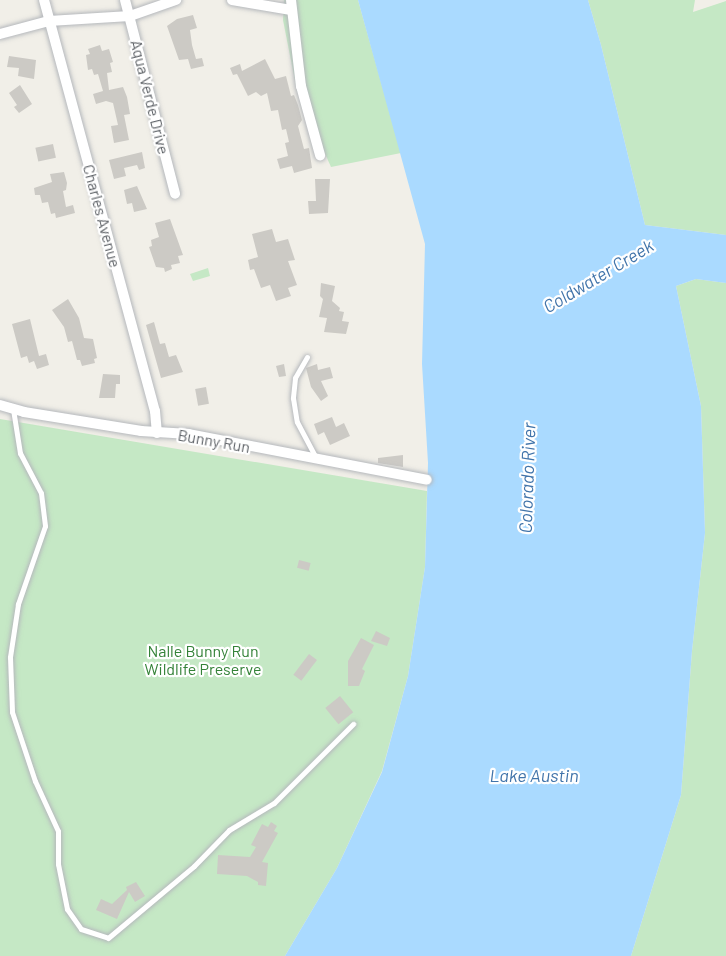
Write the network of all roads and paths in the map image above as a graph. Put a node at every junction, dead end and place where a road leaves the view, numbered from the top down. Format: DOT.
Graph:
graph roads {
  1 [pos="44,0"];
  2 [pos="126,0"];
  3 [pos="176,0"];
  4 [pos="232,0"];
  5 [pos="291,5"];
  6 [pos="130,16"];
  7 [pos="49,21"];
  8 [pos="0,34"];
  9 [pos="320,155"];
  10 [pos="175,194"];
  11 [pos="307,357"];
  12 [pos="0,405"];
  13 [pos="13,409"];
  14 [pos="157,433"];
  15 [pos="316,458"];
  16 [pos="427,480"];
  17 [pos="353,724"];
  1 -- 7 [label="street, Charles Avenue"];
  2 -- 6 [label="street, Aqua Verde Drive"];
  3 -- 6 [label="street"];
  4 -- 5 [label="street"];
  5 -- 9 [label="street"];
  6 -- 7 [label="street"];
  6 -- 10 [label="street, Aqua Verde Drive"];
  7 -- 8 [label="street"];
  7 -- 14 [label="street, Charles Avenue"];
  11 -- 15 [label="lane"];
  12 -- 13 [label="street, Bunny Run"];
  13 -- 14 [label="street, Bunny Run"];
  13 -- 17 [label="lane"];
  14 -- 15 [label="street, Bunny Run"];
  15 -- 16 [label="street, Bunny Run"];
}
